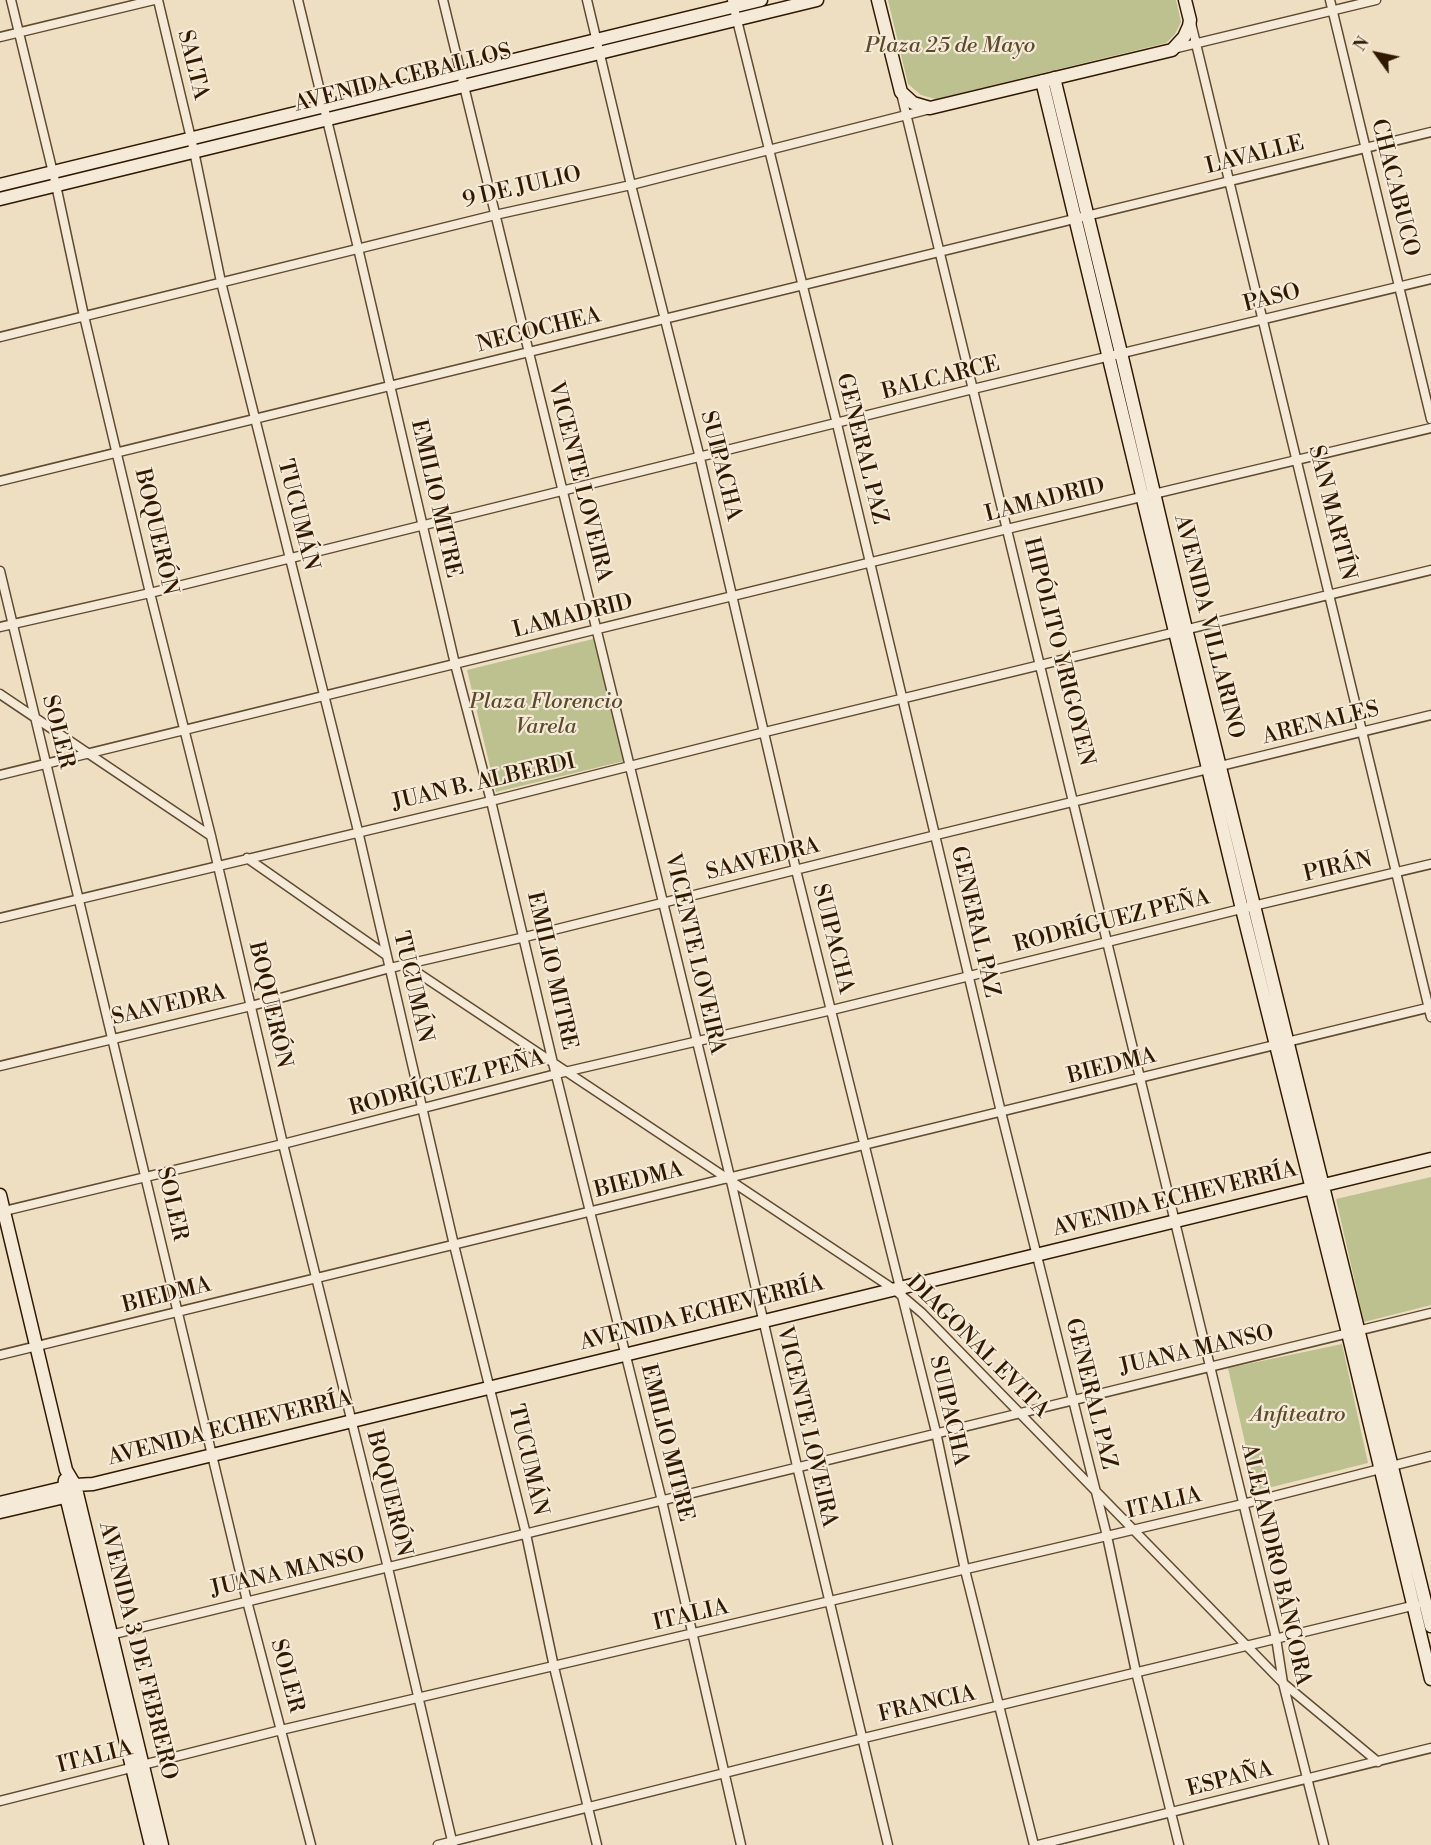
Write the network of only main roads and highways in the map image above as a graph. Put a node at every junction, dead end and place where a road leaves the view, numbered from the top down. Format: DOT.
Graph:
graph roads {
  1 [pos="761,0"];
  2 [pos="817,0"];
  3 [pos="878,0"];
  4 [pos="1185,0"];
  5 [pos="734,9"];
  6 [pos="598,47"];
  7 [pos="1172,50"];
  8 [pos="1048,80"];
  9 [pos="930,108"];
  10 [pos="0,185"];
  11 [pos="0,198"];
  12 [pos="1180,631"];
  13 [pos="1431,1160"];
  14 [pos="1317,1187"];
  15 [pos="0,1195"];
  16 [pos="2,1212"];
  17 [pos="70,1491"];
  18 [pos="0,1503"];
  19 [pos="0,1512"];
  20 [pos="1423,1604"];
  21 [pos="1431,1626"];
  22 [pos="1431,1679"];
  23 [pos="137,1766"];
  24 [pos="151,1845"];
  25 [pos="162,1845"];
  1 -- 5 [label="main road, AVENIDA CEBALLOS"];
  2 -- 5 [label="main road, AVENIDA CEBALLOS"];
  3 -- 9 [label="main road, HIPÓLITO YRIGOYEN"];
  4 -- 7 [label="main road, SAN MARTÍN"];
  5 -- 6 [label="main road, AVENIDA CEBALLOS"];
  6 -- 10 [label="main road, AVENIDA CEBALLOS"];
  6 -- 11 [label="main road, AVENIDA CEBALLOS"];
  7 -- 8 [label="main road, 9 DE JULIO"];
  8 -- 9 [label="main road, 9 DE JULIO"];
  8 -- 12 [label="main road, AVENIDA VILLARINO"];
  8 -- 12 [label="main road, AVENIDA VILLARINO"];
  12 -- 14 [label="main road, AVENIDA VILLARINO"];
  13 -- 14 [label="main road, AVENIDA ECHEVERRÍA"];
  14 -- 17 [label="main road, AVENIDA ECHEVERRÍA"];
  14 -- 20 [label="main road, AVENIDA VILLARINO"];
  15 -- 16 [label="main road, AVENIDA 3 DE FEBRERO"];
  16 -- 17 [label="main road, AVENIDA 3 DE FEBRERO"];
  17 -- 18 [label="main road, AVENIDA ECHEVERRÍA"];
  17 -- 19 [label="main road, AVENIDA ECHEVERRÍA"];
  17 -- 23 [label="main road, AVENIDA 3 DE FEBRERO"];
  20 -- 21 [label="main road"];
  20 -- 22 [label="main road"];
  23 -- 24 [label="main road, AVENIDA 3 DE FEBRERO"];
  23 -- 25 [label="main road, AVENIDA 3 DE FEBRERO"];
}
